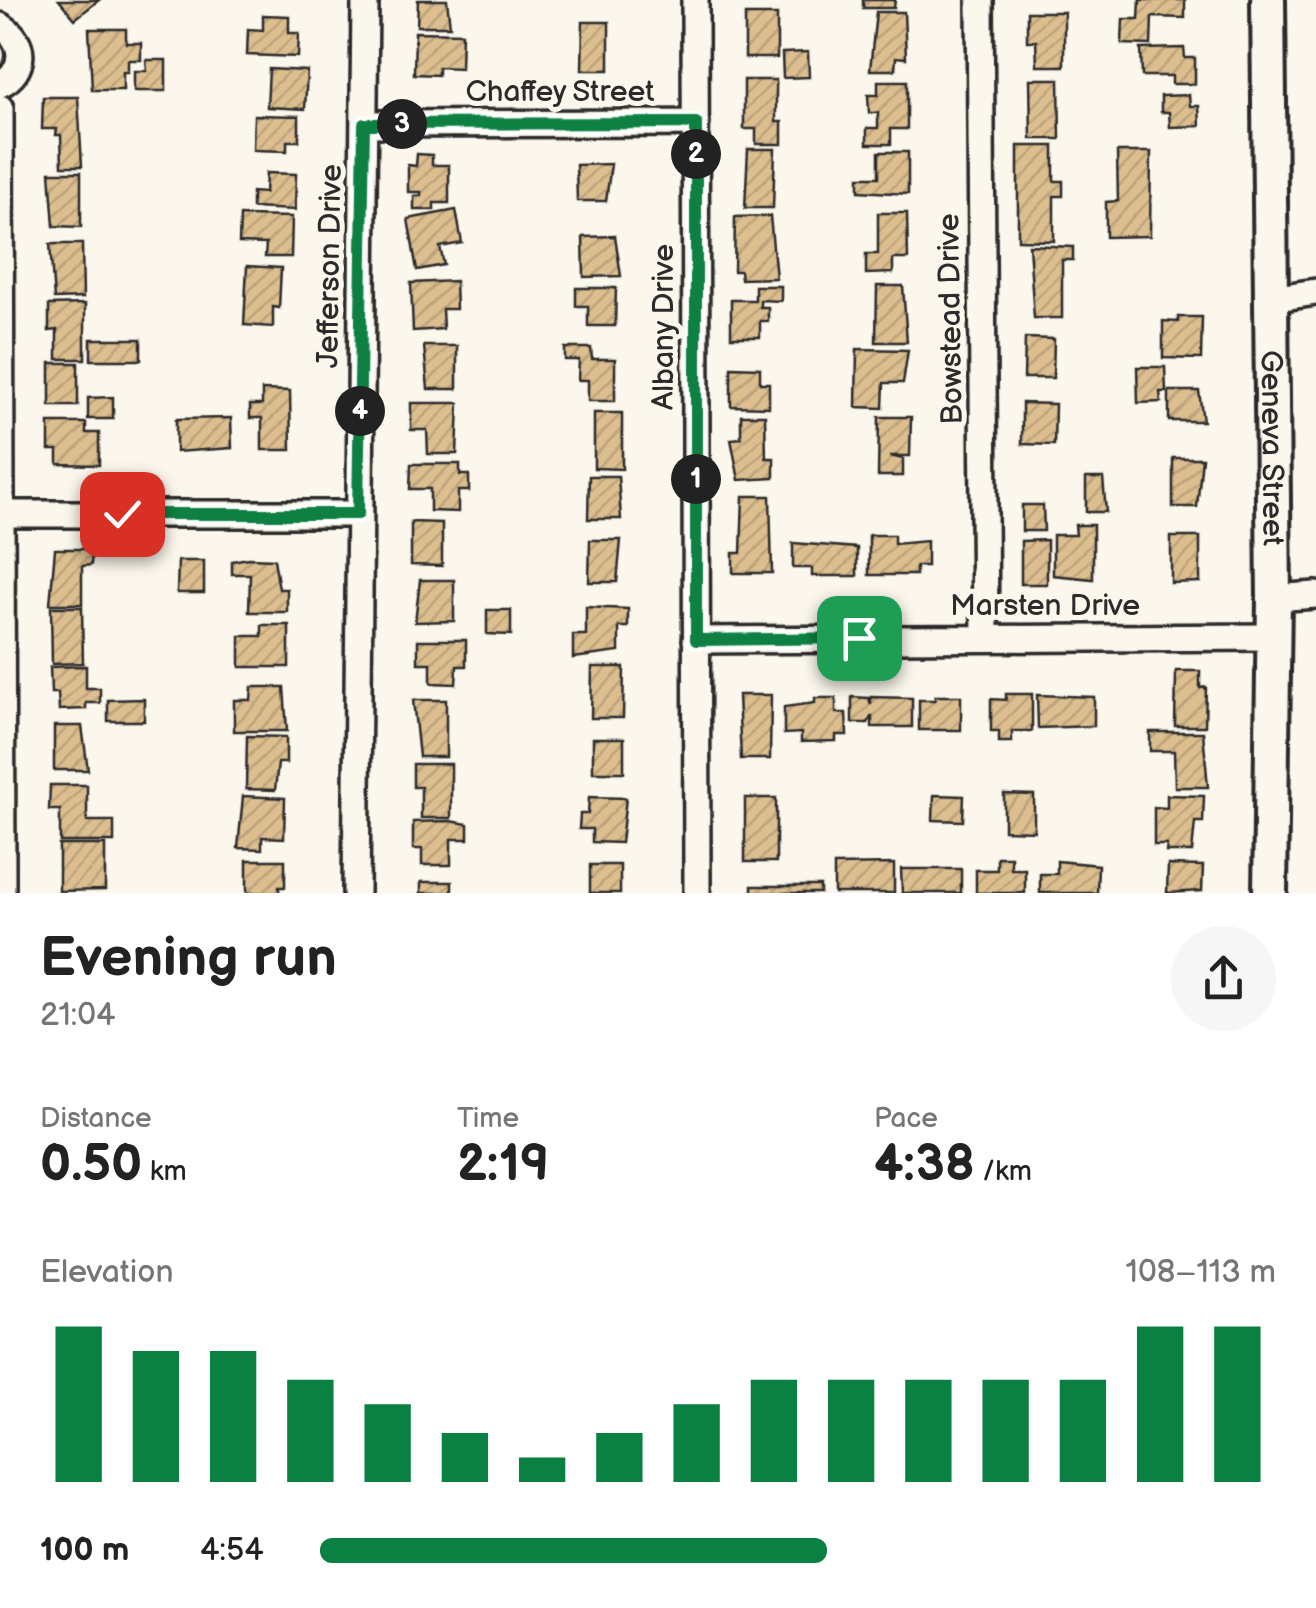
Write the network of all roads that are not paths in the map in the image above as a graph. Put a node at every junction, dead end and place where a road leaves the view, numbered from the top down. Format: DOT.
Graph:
graph roads {
  1 [pos="365,0"];
  2 [pos="695,0"];
  3 [pos="980,0"];
  4 [pos="1268,0"];
  5 [pos="0,26"];
  6 [pos="0,84"];
  7 [pos="0,108"];
  8 [pos="696,123"];
  9 [pos="364,124"];
  10 [pos="1316,292"];
  11 [pos="1271,298"];
  12 [pos="2,514"];
  13 [pos="358,514"];
  14 [pos="1316,594"];
  15 [pos="1274,598"];
  16 [pos="986,637"];
  17 [pos="1273,637"];
  18 [pos="696,640"];
  19 [pos="2,893"];
  20 [pos="356,893"];
  21 [pos="697,893"];
  22 [pos="1270,893"];
  1 -- 9 [label="street, Jefferson Drive"];
  2 -- 8 [label="street, Albany Drive"];
  3 -- 16 [label="street, Bowstead Drive"];
  4 -- 11 [label="main road, Geneva Street"];
  5 -- 6 [label="street"];
  7 -- 12 [label="street"];
  8 -- 9 [label="street, Chaffey Street"];
  8 -- 18 [label="street, Albany Drive"];
  9 -- 13 [label="street, Jefferson Drive"];
  10 -- 11 [label="street"];
  11 -- 15 [label="main road, Geneva Street"];
  12 -- 13 [label="street"];
  12 -- 19 [label="street"];
  13 -- 20 [label="street, Jefferson Drive"];
  14 -- 15 [label="street"];
  15 -- 17 [label="main road, Geneva Street"];
  16 -- 17 [label="street, Marsten Drive"];
  16 -- 18 [label="street, Marsten Drive"];
  17 -- 22 [label="main road, Geneva Street"];
  18 -- 21 [label="street, Albany Drive"];
}
